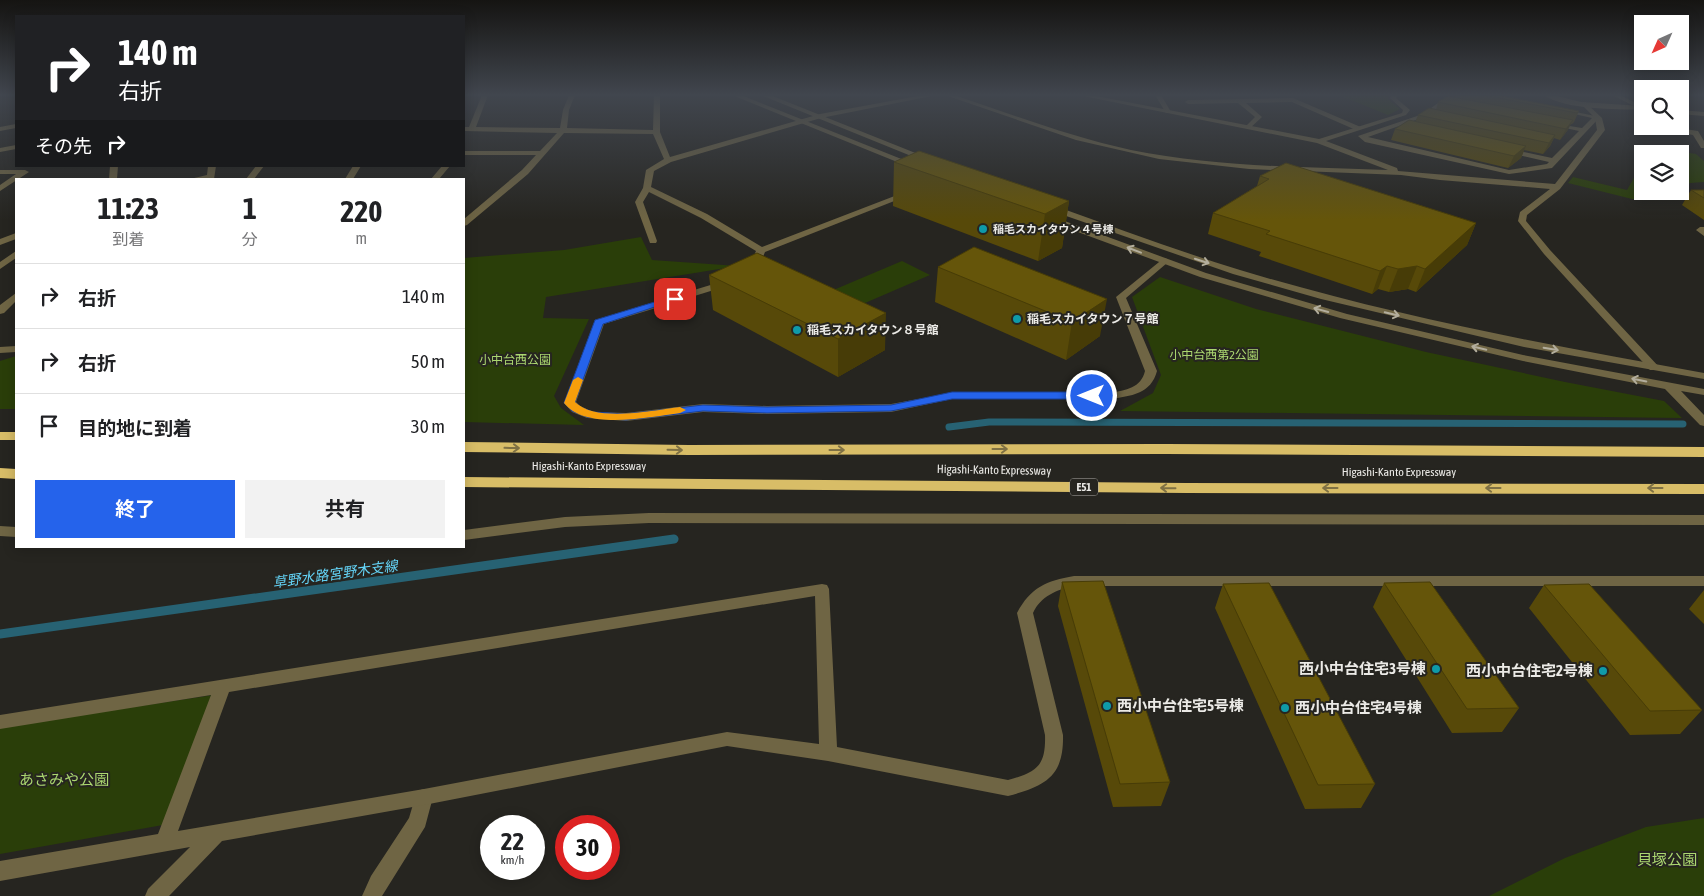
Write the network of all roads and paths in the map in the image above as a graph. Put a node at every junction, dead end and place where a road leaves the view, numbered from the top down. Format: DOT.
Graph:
graph roads {
  1 [pos="557,137"];
  2 [pos="658,137"];
  3 [pos="748,137"];
  4 [pos="842,137"];
  5 [pos="872,137"];
  6 [pos="1072,137"];
  7 [pos="1298,137"];
  8 [pos="1332,137"];
  9 [pos="1363,137"];
  10 [pos="1577,137"];
  11 [pos="1596,137"];
  12 [pos="1319,141"];
  13 [pos="1559,144"];
  14 [pos="1569,146"];
  15 [pos="15,147"];
  16 [pos="1498,148"];
  17 [pos="0,150"];
  18 [pos="465,153"];
  19 [pos="542,153"];
  20 [pos="668,160"];
  21 [pos="1554,161"];
  22 [pos="937,163"];
  23 [pos="212,167"];
  24 [pos="259,167"];
  25 [pos="445,167"];
  26 [pos="920,168"];
  27 [pos="0,172"];
  28 [pos="1401,173"];
  29 [pos="16,178"];
  30 [pos="202,178"];
  31 [pos="251,178"];
  32 [pos="436,178"];
  33 [pos="15,179"];
  34 [pos="1557,187"];
  35 [pos="647,188"];
  36 [pos="0,189"];
  37 [pos="920,189"];
  38 [pos="1044,205"];
  39 [pos="1040,215"];
  40 [pos="465,222"];
  41 [pos="15,236"];
  42 [pos="653,241"];
  43 [pos="0,242"];
  44 [pos="761,250"];
  45 [pos="15,255"];
  46 [pos="1164,261"];
  47 [pos="0,266"];
  48 [pos="15,297"];
  49 [pos="0,310"];
  50 [pos="0,350"];
  51 [pos="15,350"];
  52 [pos="1654,368"];
  53 [pos="1704,376"];
  54 [pos="1668,386"];
  55 [pos="1704,392"];
  56 [pos="1704,422"];
  57 [pos="0,436"];
  58 [pos="15,436"];
  59 [pos="465,447"];
  60 [pos="1704,452"];
  61 [pos="0,473"];
  62 [pos="15,474"];
  63 [pos="465,482"];
  64 [pos="1704,488"];
  65 [pos="1704,520"];
  66 [pos="0,531"];
  67 [pos="15,532"];
  68 [pos="465,535"];
  69 [pos="1704,581"];
  70 [pos="222,687"];
  71 [pos="0,722"];
  72 [pos="828,753"];
  73 [pos="424,797"];
  74 [pos="215,834"];
  75 [pos="164,843"];
  76 [pos="0,871"];
  77 [pos="155,896"];
  78 [pos="372,896"];
  1 -- 19 [label="street"];
  2 -- 20 [label="street"];
  3 -- 20 [label="street"];
  4 -- 26 [label="street"];
  5 -- 22 [label="street"];
  6 -- 28 [label="street"];
  7 -- 12 [label="street"];
  8 -- 12 [label="street"];
  9 -- 21 [label="street"];
  10 -- 14 [label="street"];
  11 -- 34 [label="street"];
  12 -- 28 [label="street"];
  13 -- 14 [label="street"];
  14 -- 21 [label="street"];
  15 -- 17 [label="street"];
  16 -- 21 [label="street"];
  18 -- 19 [label="street"];
  19 -- 40 [label="street"];
  20 -- 35 [label="street"];
  23 -- 30 [label="street"];
  24 -- 31 [label="street"];
  25 -- 32 [label="street"];
  27 -- 29 [label="street"];
  28 -- 34 [label="street"];
  33 -- 36 [label="street"];
  34 -- 52 [label="street"];
  35 -- 42 [label="street"];
  35 -- 44 [label="street"];
  37 -- 44 [label="street"];
  38 -- 52 [label="street, one-way"];
  46 -- 39 [label="street, one-way"];
  41 -- 43 [label="street"];
  44 -- 46 [label="street"];
  45 -- 47 [label="street"];
  54 -- 46 [label="street, one-way"];
  48 -- 49 [label="street"];
  50 -- 51 [label="street"];
  52 -- 53 [label="street"];
  52 -- 54 [label="street"];
  54 -- 55 [label="street"];
  54 -- 56 [label="street"];
  57 -- 58 [label="highway"];
  59 -- 60 [label="highway, Higashi-Kanto Expressway, one-way"];
  61 -- 62 [label="highway"];
  64 -- 63 [label="highway, Higashi-Kanto Expressway / E51, one-way"];
  65 -- 68 [label="street"];
  66 -- 67 [label="street"];
  69 -- 72 [label="street"];
  70 -- 71 [label="street"];
  70 -- 72 [label="street"];
  70 -- 75 [label="street"];
  72 -- 73 [label="street"];
  73 -- 74 [label="street"];
  73 -- 78 [label="street"];
  74 -- 75 [label="street"];
  74 -- 77 [label="street"];
  75 -- 76 [label="street"];
}
